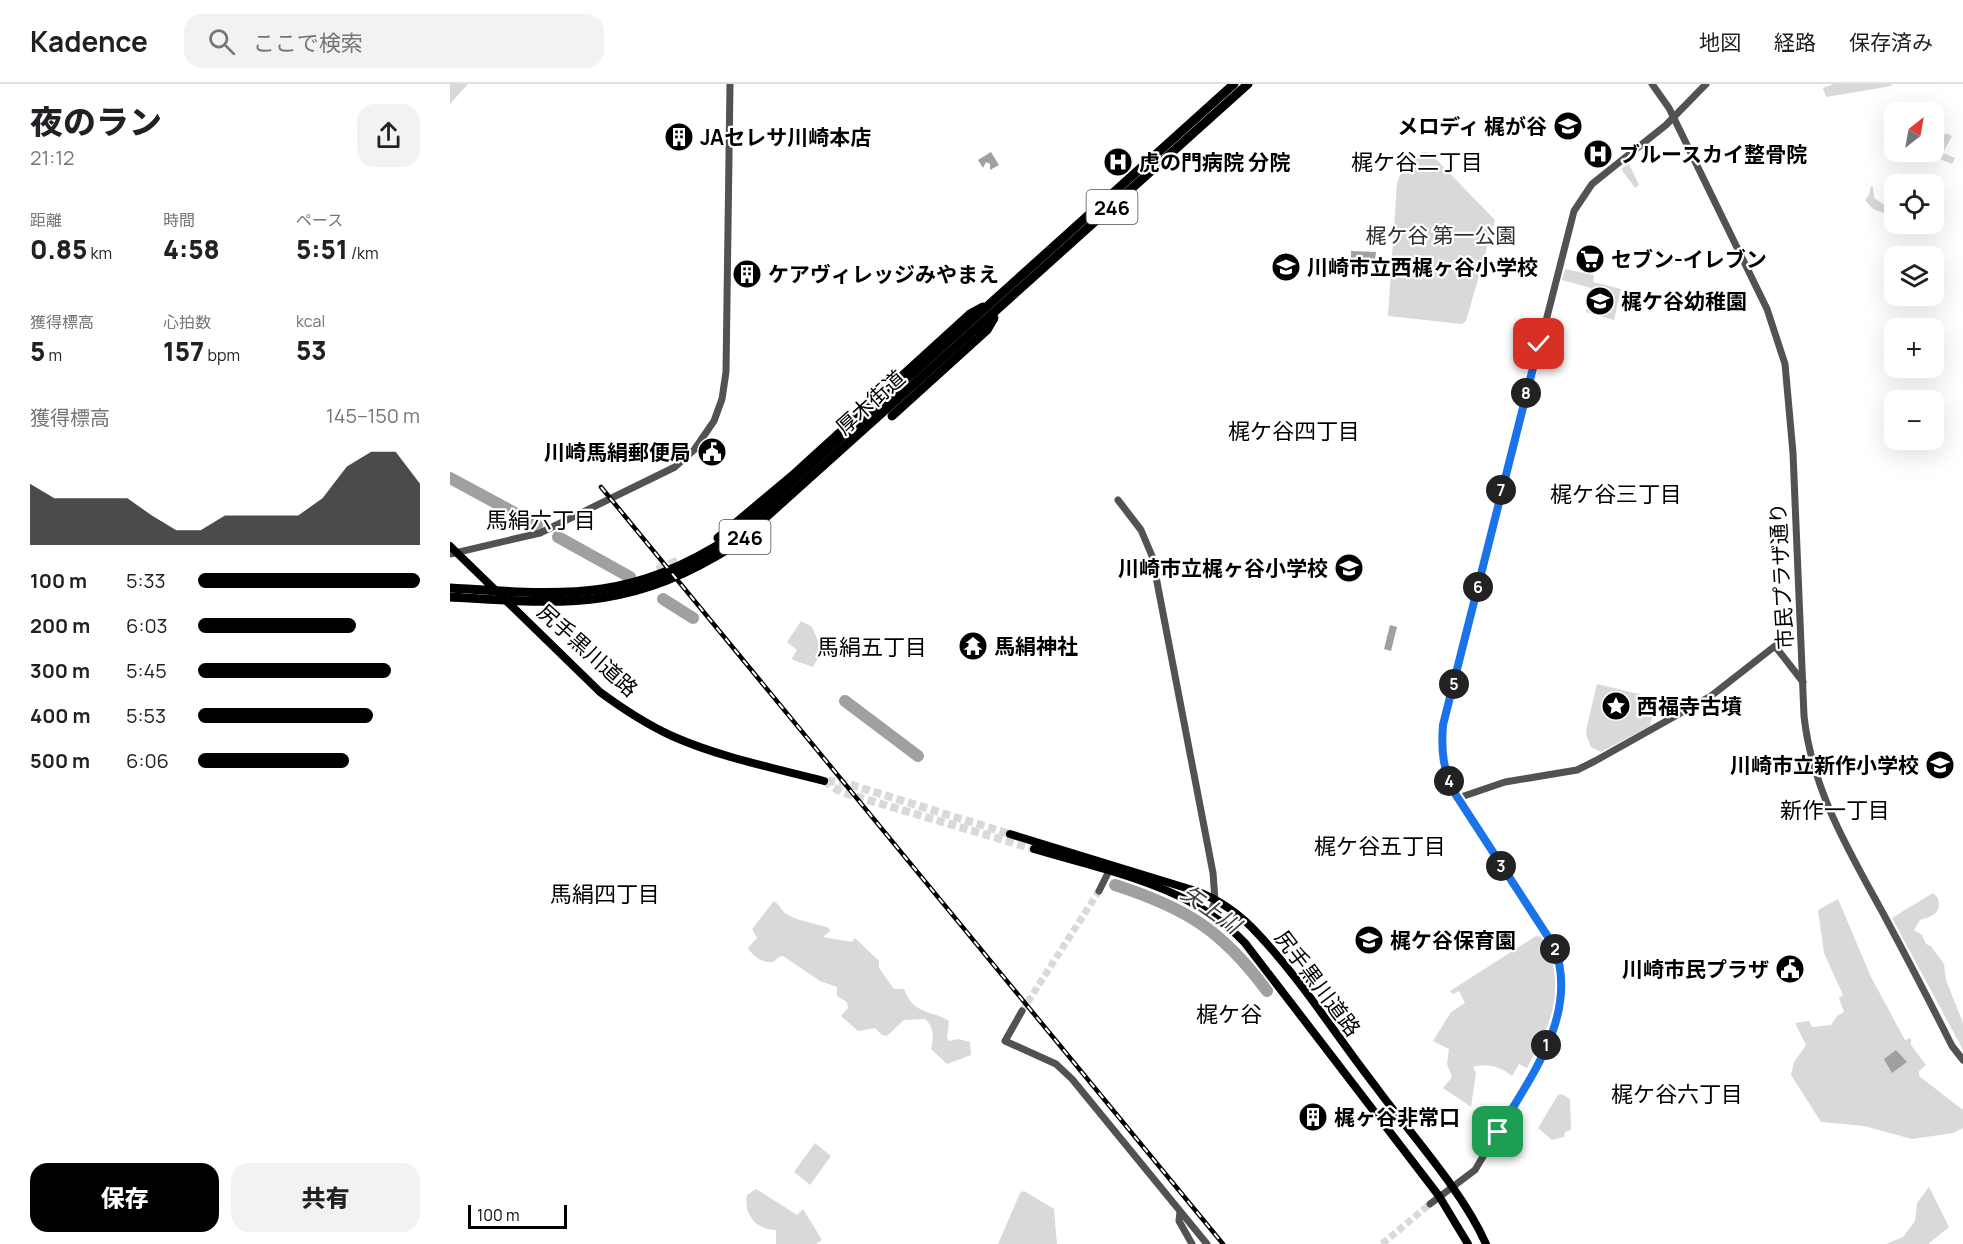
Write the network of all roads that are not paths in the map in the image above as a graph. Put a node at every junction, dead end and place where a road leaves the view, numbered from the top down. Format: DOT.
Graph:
graph roads {
  1 [pos="730,84"];
  2 [pos="1234,84"];
  3 [pos="1248,84"];
  4 [pos="1652,84"];
  5 [pos="1706,84"];
  6 [pos="1674,119"];
  7 [pos="998,304"];
  8 [pos="973,327"];
  9 [pos="892,416"];
  10 [pos="1118,500"];
  11 [pos="452,551"];
  12 [pos="685,558"];
  13 [pos="657,570"];
  14 [pos="491,586"];
  15 [pos="450,588"];
  16 [pos="450,597"];
  17 [pos="1803,682"];
  18 [pos="824,781"];
  19 [pos="1458,798"];
  20 [pos="1011,834"];
  21 [pos="1034,849"];
  22 [pos="1111,869"];
  23 [pos="1099,891"];
  24 [pos="1215,900"];
  25 [pos="1211,912"];
  26 [pos="1022,1011"];
  27 [pos="1963,1060"];
  28 [pos="1451,1187"];
  29 [pos="1439,1196"];
  30 [pos="1430,1204"];
  31 [pos="1180,1212"];
  32 [pos="1192,1244"];
  33 [pos="1207,1244"];
  34 [pos="1468,1244"];
  35 [pos="1486,1244"];
  1 -- 11 [label="street"];
  2 -- 7 [label="highway, 厚木街道 / 246"];
  3 -- 7 [label="highway, 厚木街道 / 246"];
  4 -- 6 [label="street, 市民プラザ通り"];
  5 -- 6 [label="street"];
  6 -- 17 [label="street, 市民プラザ通り"];
  6 -- 19 [label="street"];
  7 -- 8 [label="highway, 厚木街道 / 246"];
  7 -- 9 [label="highway"];
  7 -- 12 [label="highway"];
  8 -- 15 [label="highway, 厚木街道 / 246"];
  8 -- 16 [label="highway, 厚木街道 / 246"];
  10 -- 24 [label="street"];
  11 -- 14 [label="main road, 尻手黒川道路"];
  13 -- 14 [label="highway"];
  14 -- 18 [label="main road, 尻手黒川道路"];
  17 -- 19 [label="street"];
  17 -- 27 [label="street, 市民プラザ通り"];
  19 -- 28 [label="street"];
  20 -- 22 [label="main road, 尻手黒川道路"];
  21 -- 22 [label="main road, 尻手黒川道路"];
  22 -- 23 [label="street"];
  22 -- 24 [label="main road, 尻手黒川道路"];
  22 -- 25 [label="main road, 尻手黒川道路"];
  24 -- 25 [label="street"];
  24 -- 28 [label="main road, 尻手黒川道路"];
  25 -- 29 [label="main road, 尻手黒川道路"];
  26 -- 31 [label="street"];
  28 -- 29 [label="street"];
  28 -- 35 [label="main road, 尻手黒川道路"];
  29 -- 30 [label="street"];
  29 -- 34 [label="main road, 尻手黒川道路"];
  31 -- 32 [label="street"];
  31 -- 33 [label="street"];
}
